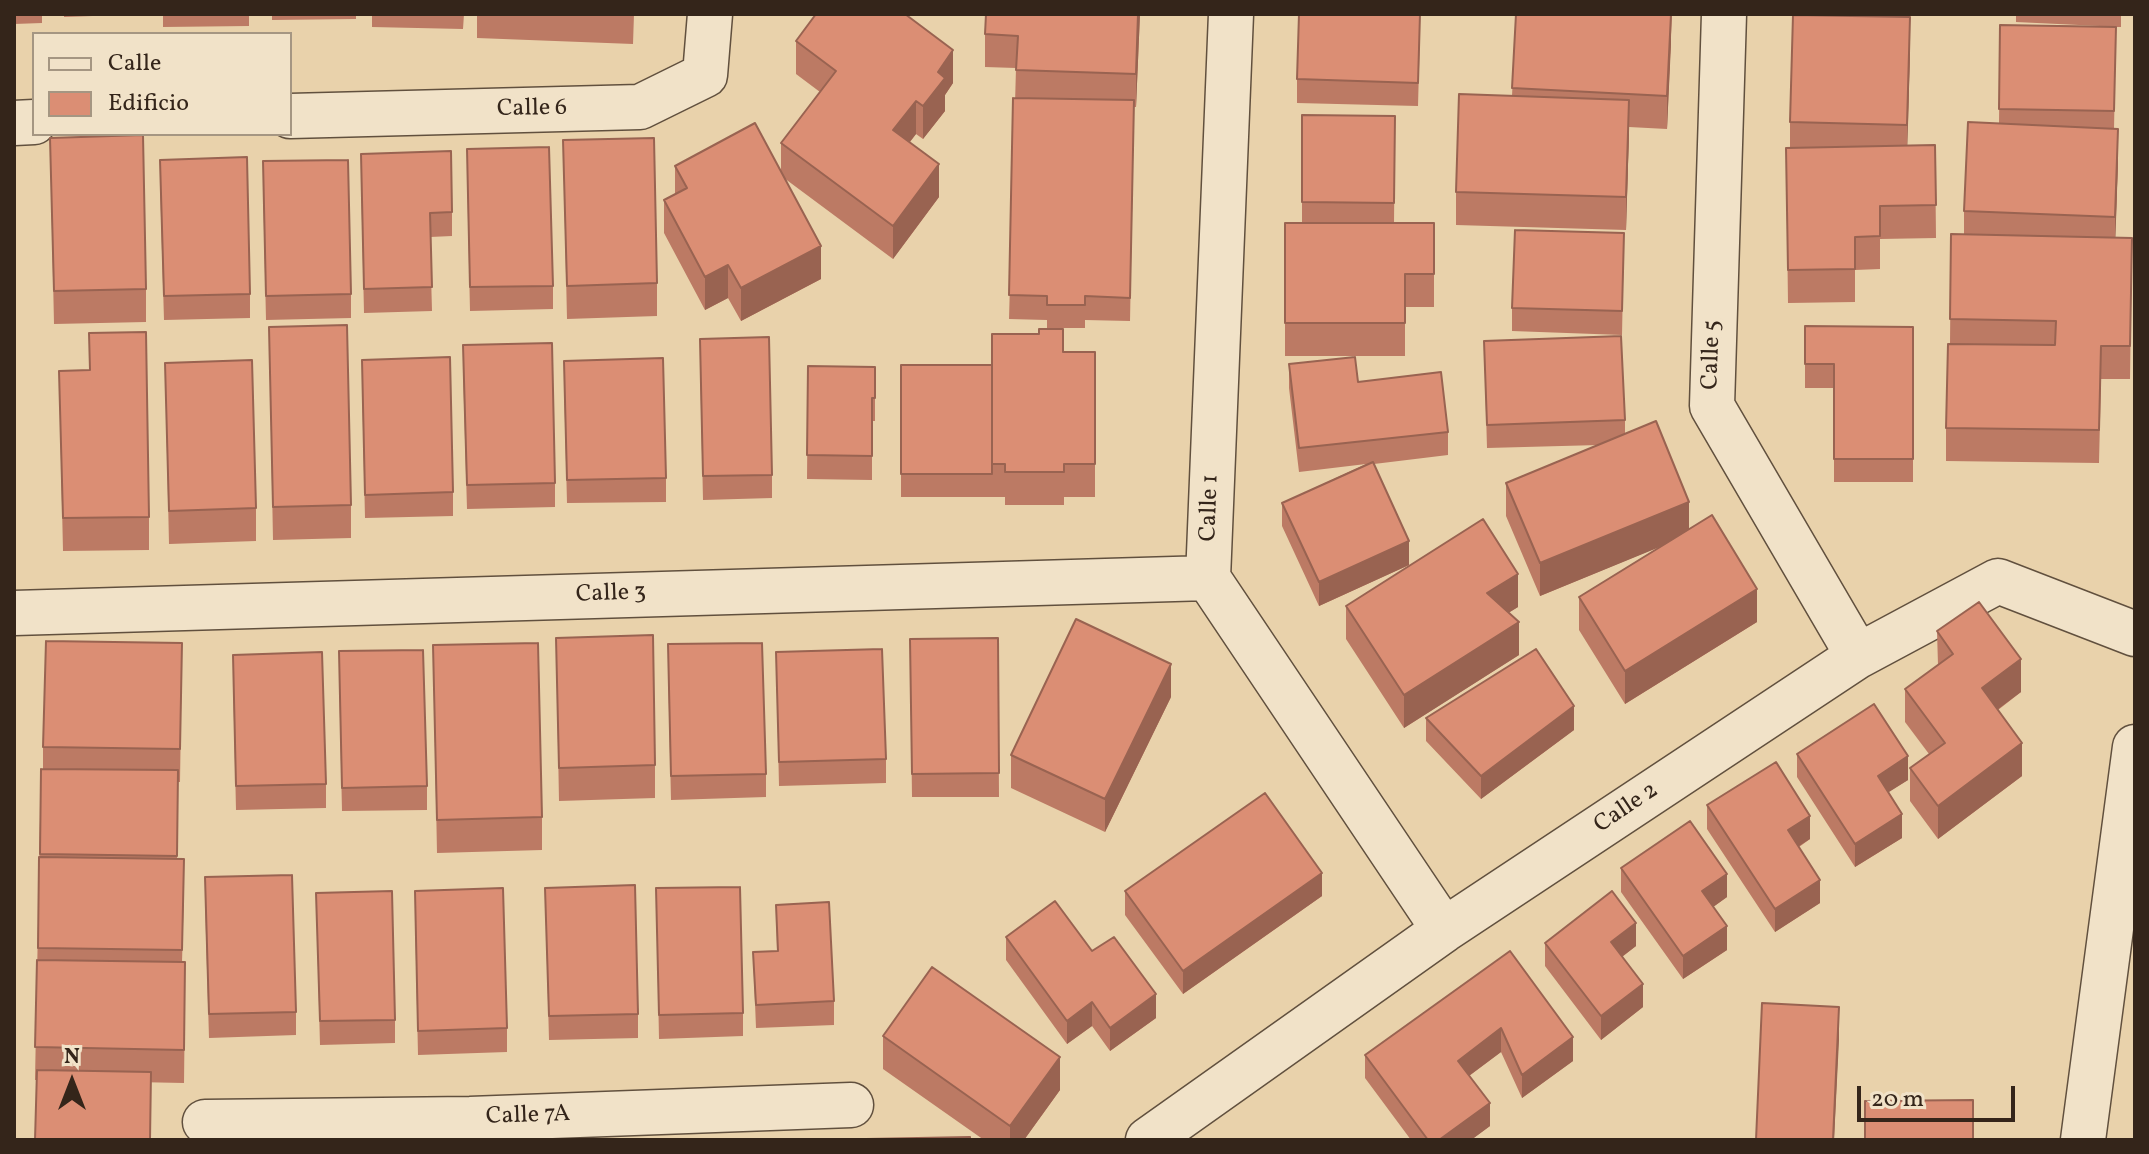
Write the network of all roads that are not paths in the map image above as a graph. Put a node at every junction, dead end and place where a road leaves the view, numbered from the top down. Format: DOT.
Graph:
graph roads {
  1 [pos="710,14"];
  2 [pos="1231,14"];
  3 [pos="1724,14"];
  4 [pos="292,116"];
  5 [pos="1208,578"];
  6 [pos="14,613"];
  7 [pos="2135,634"];
  8 [pos="1858,656"];
  9 [pos="2135,747"];
  10 [pos="1444,930"];
  11 [pos="851,1105"];
  12 [pos="205,1122"];
  13 [pos="470,1129"];
  14 [pos="1148,1140"];
  15 [pos="2083,1140"];
  1 -- 4 [label="street, Calle 6"];
  2 -- 5 [label="street, Calle 1"];
  3 -- 8 [label="street, Calle 5"];
  5 -- 6 [label="street, Calle 3"];
  5 -- 10 [label="street"];
  7 -- 8 [label="street, Calle 2"];
  8 -- 10 [label="street, Calle 2"];
  9 -- 15 [label="street"];
  10 -- 14 [label="street, Calle 2"];
  11 -- 13 [label="street, Calle 7A"];
  12 -- 13 [label="street, Calle 7A"];
}
